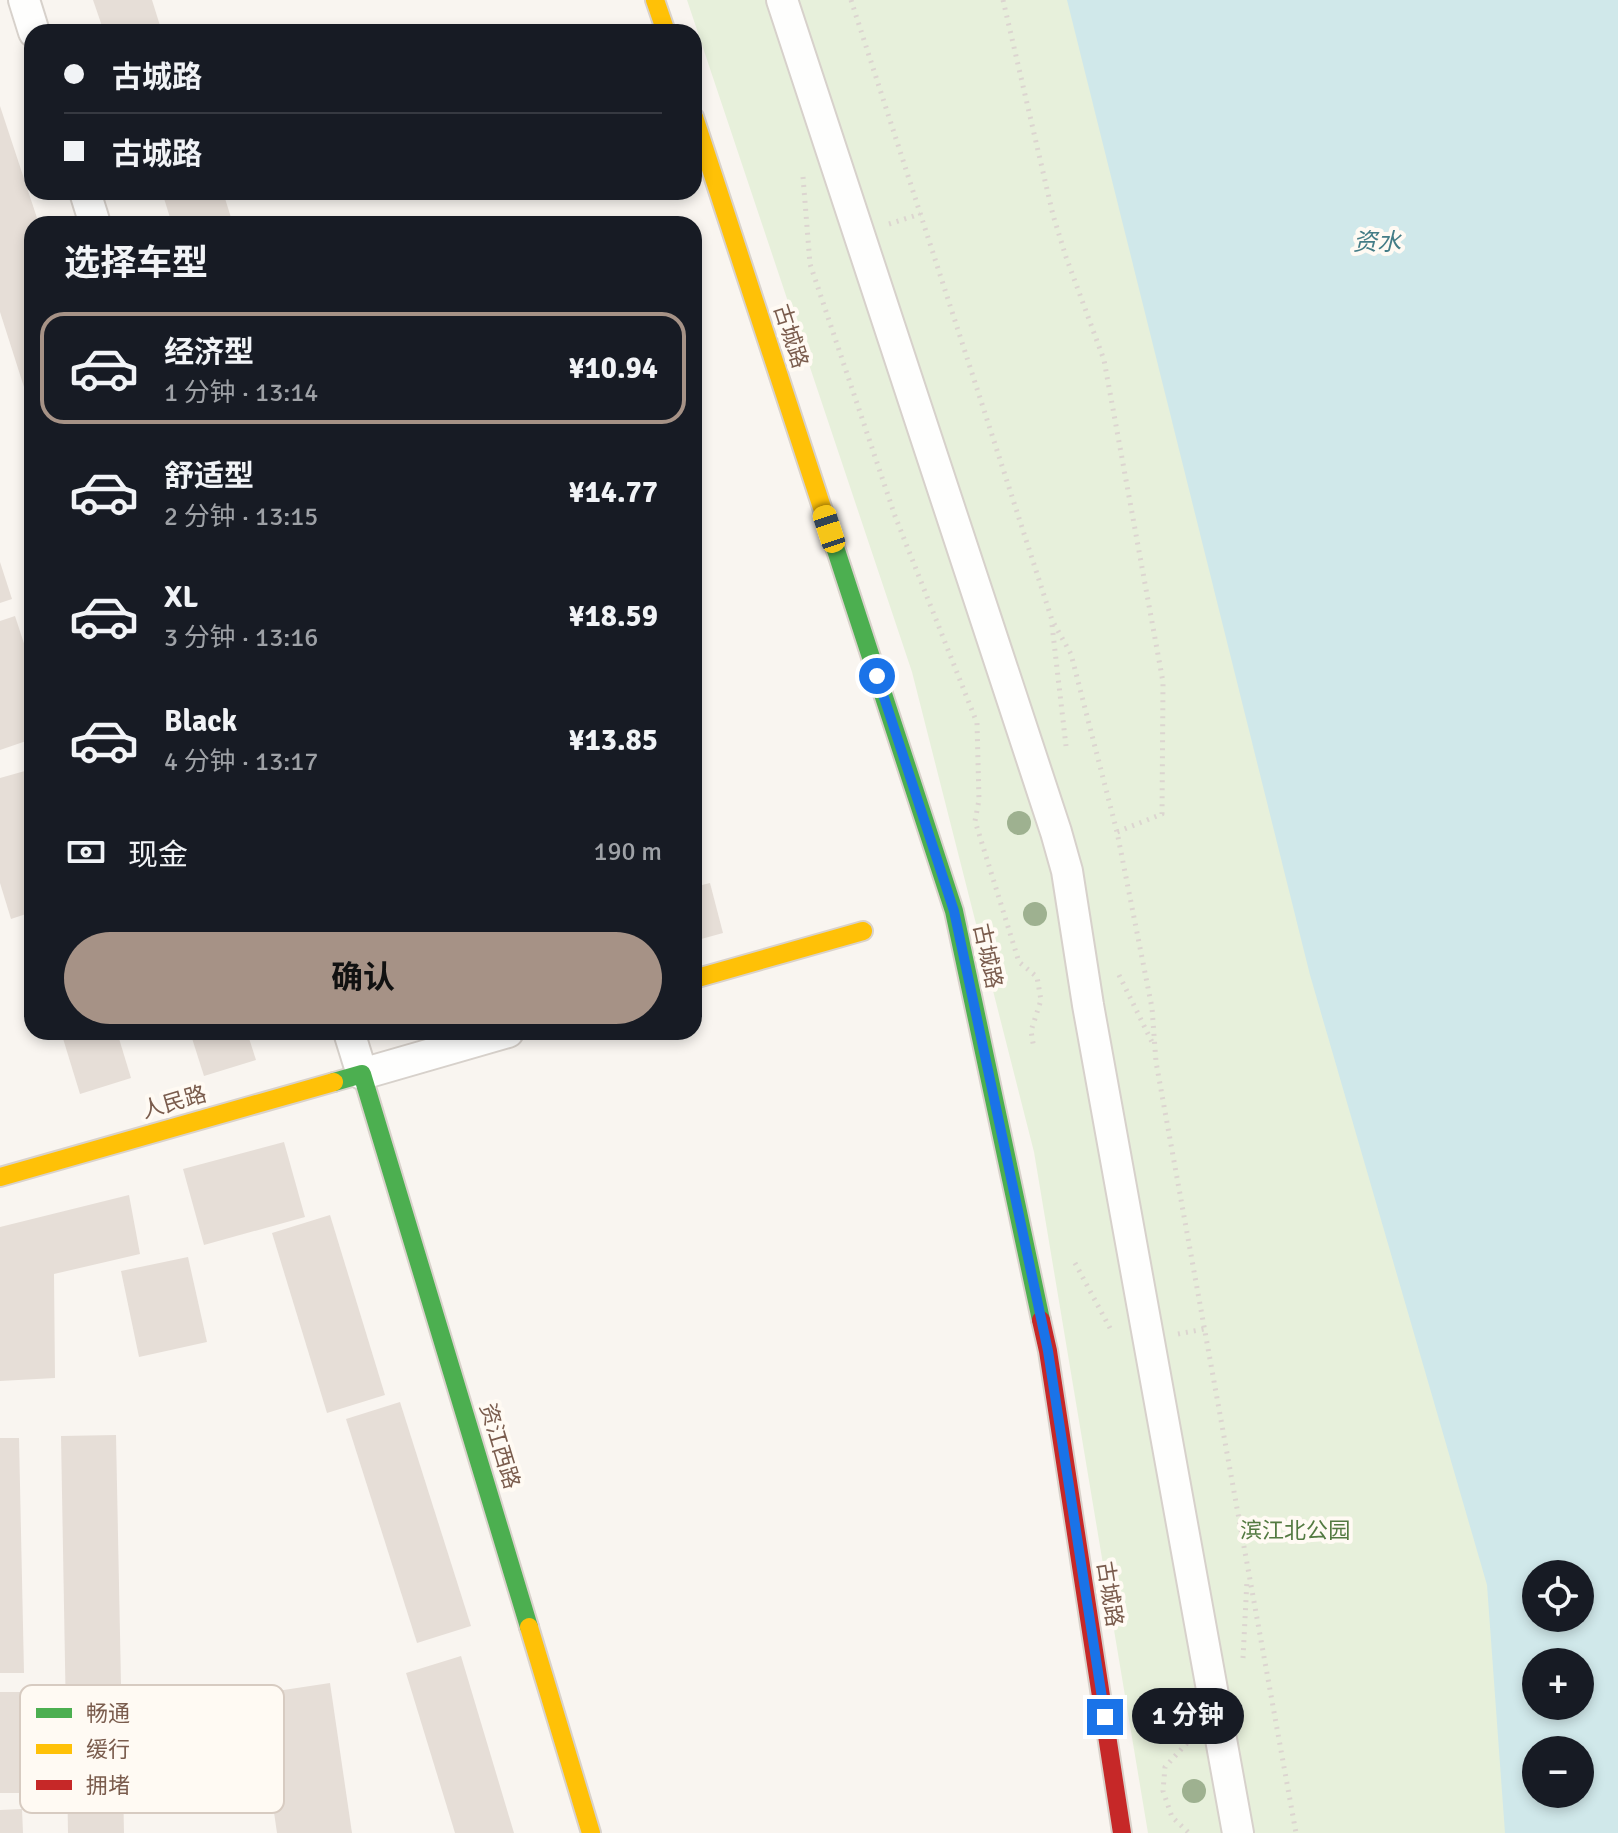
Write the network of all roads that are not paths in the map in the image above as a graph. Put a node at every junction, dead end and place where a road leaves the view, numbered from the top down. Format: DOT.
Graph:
graph roads {
  1 [pos="24,0"];
  2 [pos="655,0"];
  3 [pos="782,0"];
  4 [pos="32,24"];
  5 [pos="663,24"];
  6 [pos="702,141"];
  7 [pos="863,931"];
  8 [pos="702,977"];
  9 [pos="351,1040"];
  10 [pos="480,1040"];
  11 [pos="362,1074"];
  12 [pos="0,1177"];
  13 [pos="591,1833"];
  14 [pos="1122,1833"];
  15 [pos="1238,1833"];
  1 -- 4 [label="street"];
  2 -- 5 [label="street"];
  3 -- 15 [label="street"];
  6 -- 14 [label="street, 古城路"];
  7 -- 8 [label="street"];
  9 -- 11 [label="street"];
  10 -- 11 [label="street"];
  11 -- 12 [label="street, 人民路"];
  11 -- 13 [label="street, 资江西路"];
}
